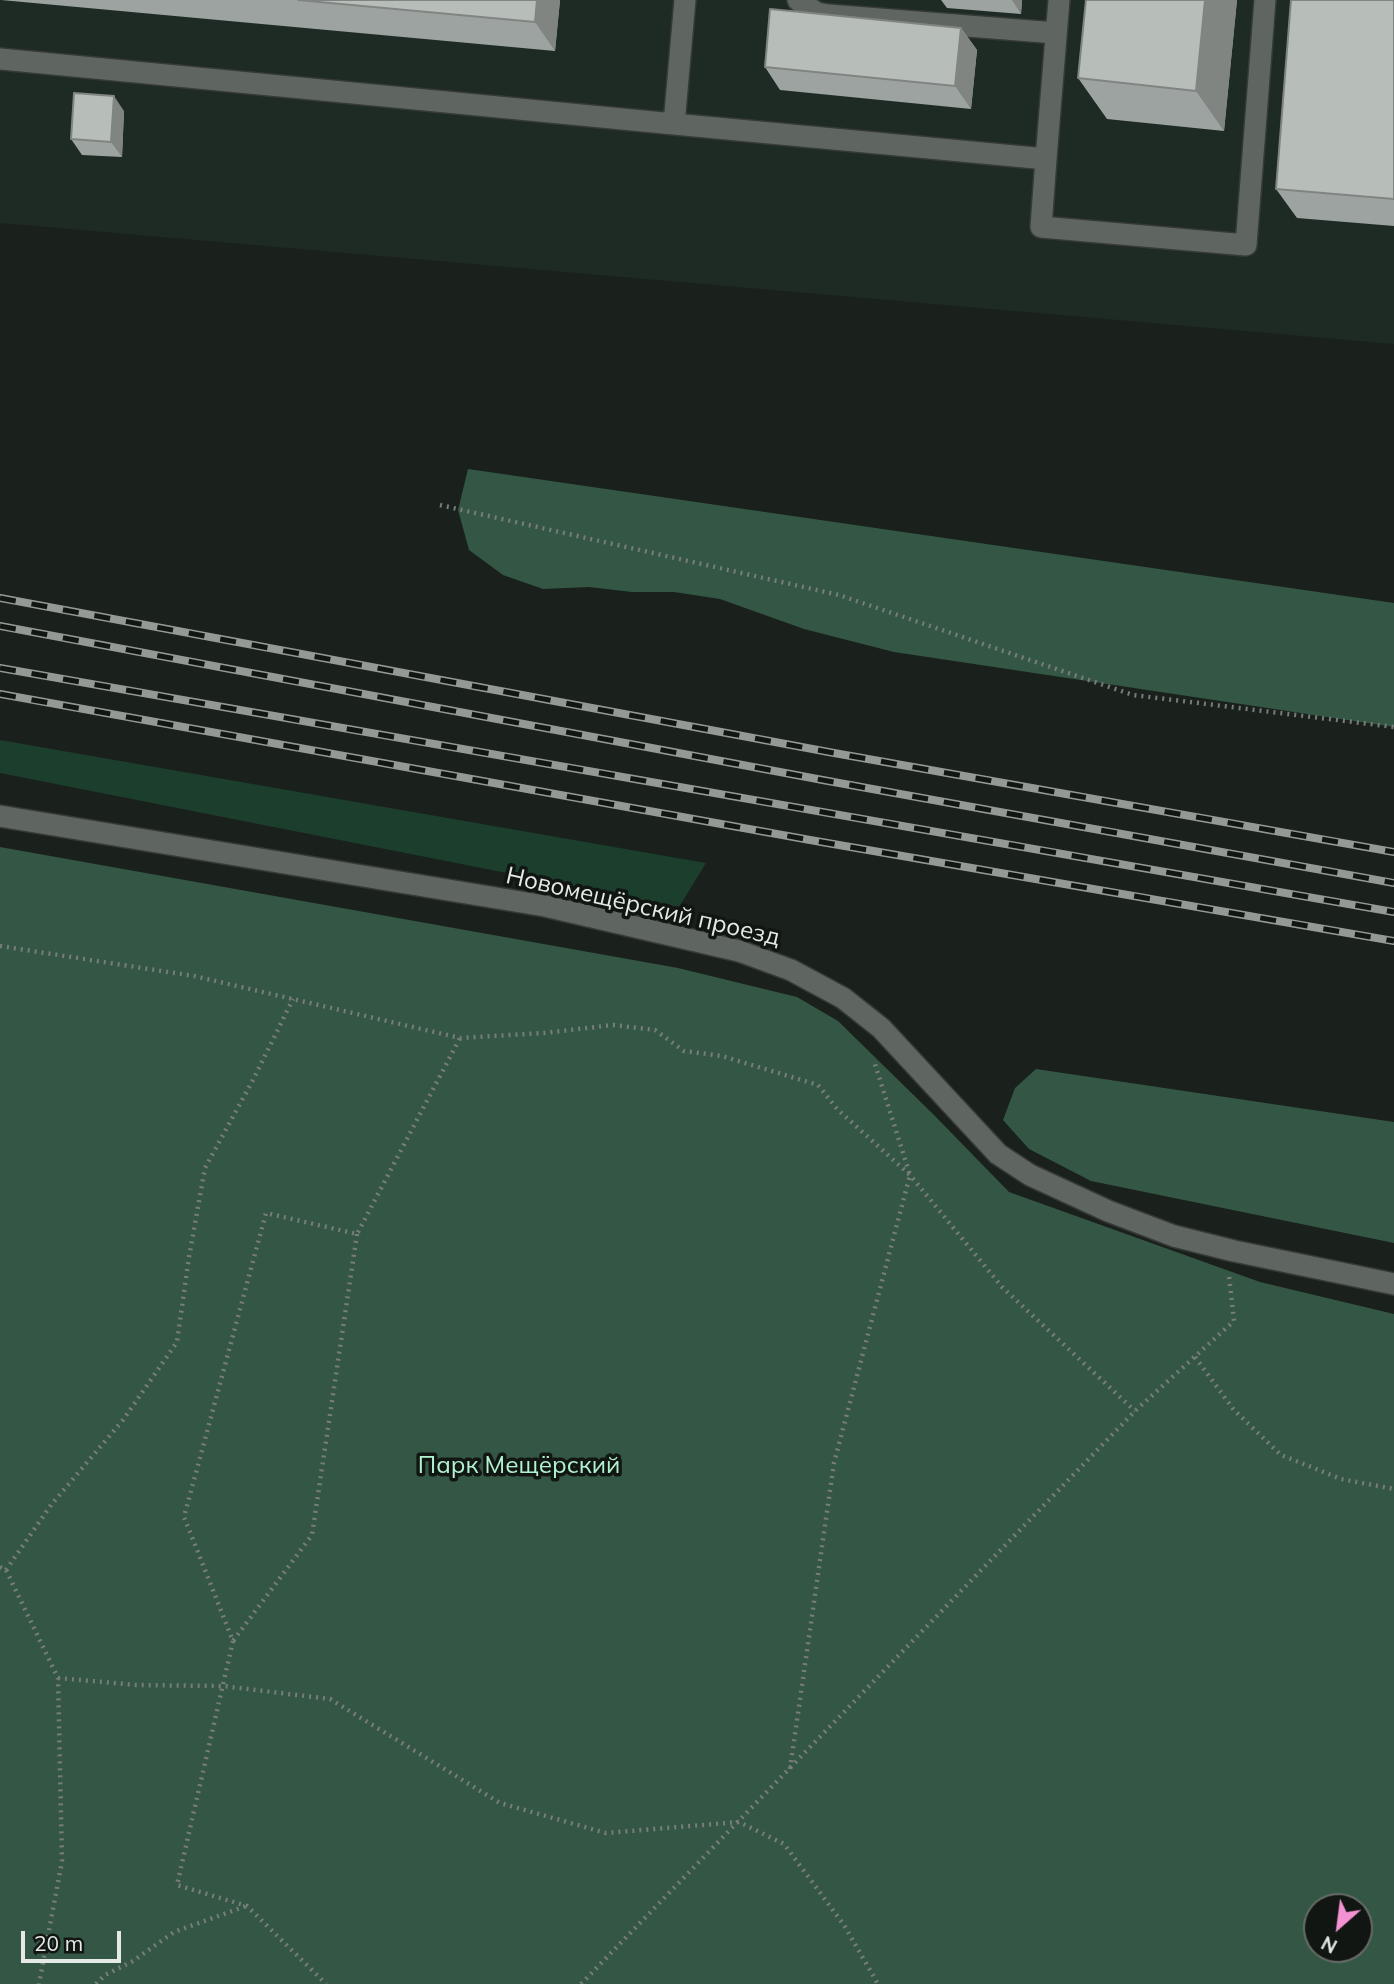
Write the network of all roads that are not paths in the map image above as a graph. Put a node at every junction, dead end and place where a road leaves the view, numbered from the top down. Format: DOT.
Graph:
graph roads {
  1 [pos="685,0"];
  2 [pos="798,0"];
  3 [pos="1059,0"];
  4 [pos="1265,0"];
  5 [pos="1056,33"];
  6 [pos="0,60"];
  7 [pos="674,124"];
  8 [pos="1046,159"];
  9 [pos="0,816"];
  10 [pos="1394,1284"];
  1 -- 7 [label="street"];
  2 -- 5 [label="street"];
  3 -- 5 [label="street"];
  4 -- 8 [label="street"];
  5 -- 8 [label="street"];
  6 -- 7 [label="street"];
  7 -- 8 [label="street"];
  9 -- 10 [label="street, Новомещёрский проезд"];
}
